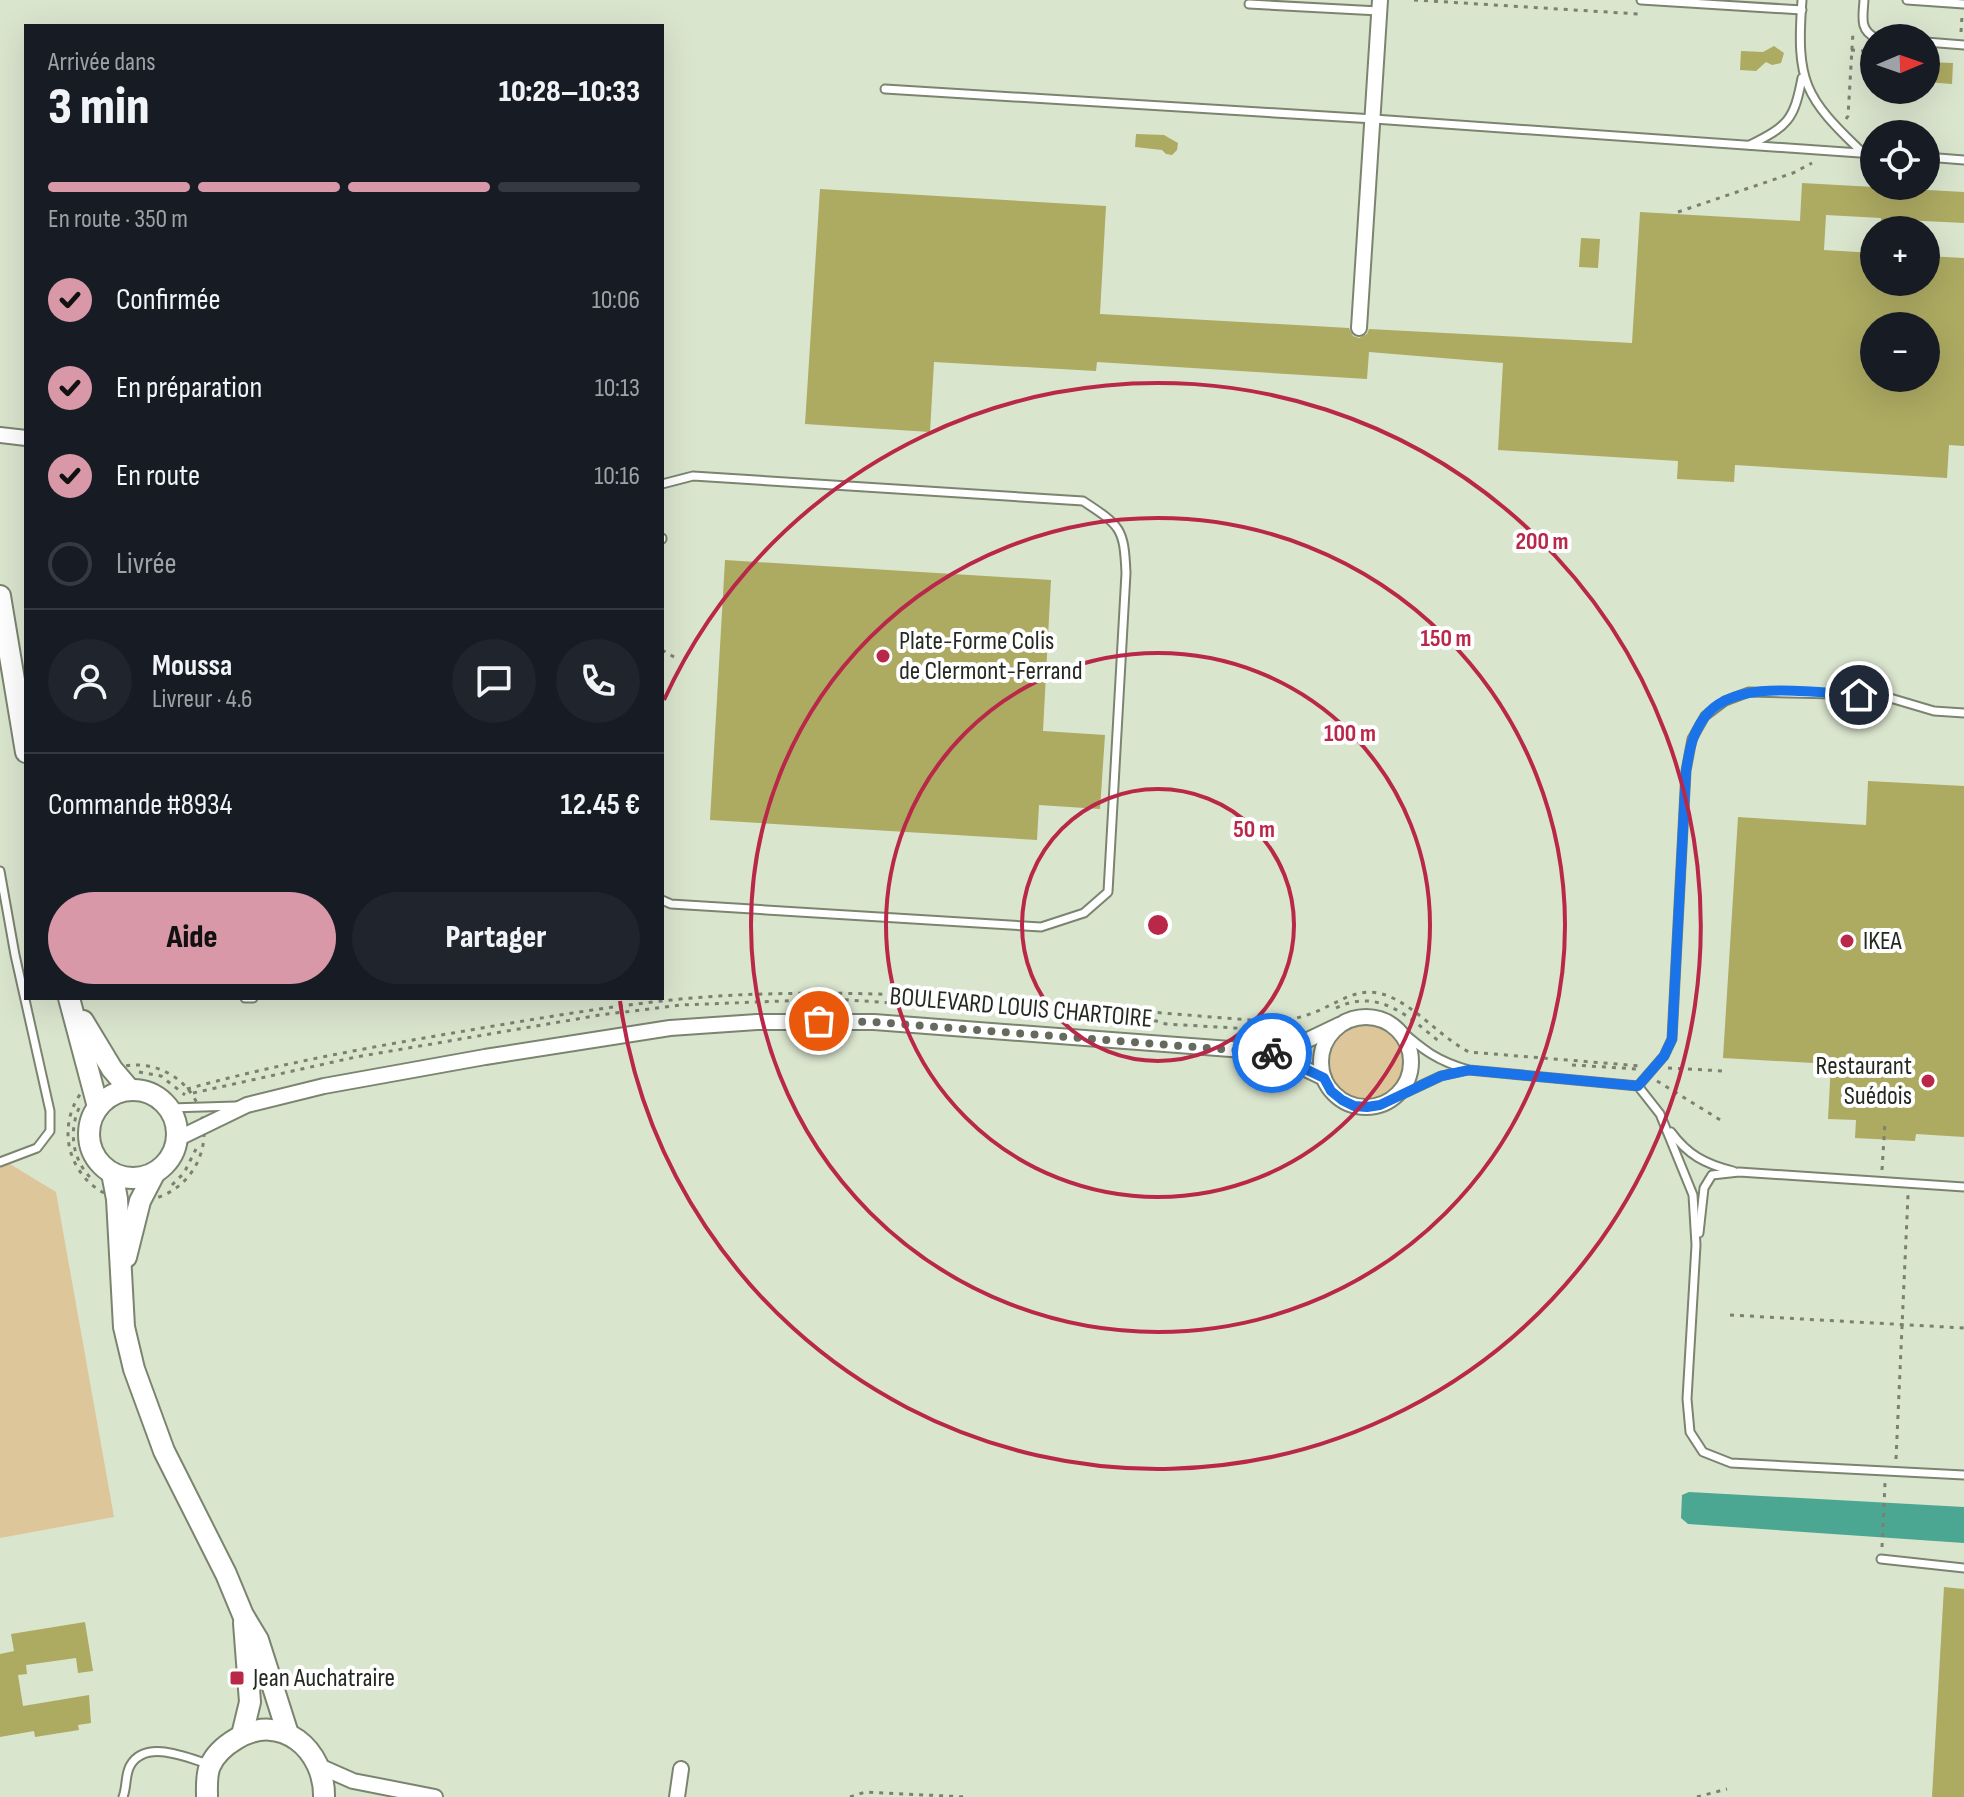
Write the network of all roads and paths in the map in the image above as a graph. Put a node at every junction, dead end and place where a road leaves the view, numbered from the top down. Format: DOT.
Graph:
graph roads {
  1 [pos="1414,0"];
  2 [pos="1641,0"];
  3 [pos="1802,0"];
  4 [pos="1864,0"];
  5 [pos="1907,0"];
  6 [pos="1249,4"];
  7 [pos="1964,4"];
  8 [pos="1379,5"];
  9 [pos="1802,10"];
  10 [pos="1645,14"];
  11 [pos="1863,24"];
  12 [pos="1853,25"];
  13 [pos="1940,43"];
  14 [pos="1964,45"];
  15 [pos="1851,50"];
  16 [pos="1860,51"];
  17 [pos="1803,75"];
  18 [pos="885,89"];
  19 [pos="1374,119"];
  20 [pos="1838,130"];
  21 [pos="1748,146"];
  22 [pos="1860,150"];
  23 [pos="1822,151"];
  24 [pos="1860,153"];
  25 [pos="1940,158"];
  26 [pos="1964,160"];
  27 [pos="1678,212"];
  28 [pos="1359,328"];
  29 [pos="1,437"];
  30 [pos="24,438"];
  31 [pos="664,483"];
  32 [pos="0,596"];
  33 [pos="664,651"];
  34 [pos="674,657"];
  35 [pos="1964,713"];
  36 [pos="24,740"];
  37 [pos="0,871"];
  38 [pos="664,901"];
  39 [pos="24,995"];
  40 [pos="25,1000"];
  41 [pos="70,1000"];
  42 [pos="70,1000"];
  43 [pos="1339,1025"];
  44 [pos="1398,1028"];
  45 [pos="1270,1052"];
  46 [pos="1654,1068"];
  47 [pos="1469,1070"];
  48 [pos="114,1071"];
  49 [pos="1724,1071"];
  50 [pos="1324,1078"];
  51 [pos="93,1083"];
  52 [pos="1638,1086"];
  53 [pos="130,1090"];
  54 [pos="1392,1099"];
  55 [pos="247,1105"];
  56 [pos="98,1107"];
  57 [pos="170,1108"];
  58 [pos="196,1108"];
  59 [pos="1885,1122"];
  60 [pos="1665,1125"];
  61 [pos="200,1126"];
  62 [pos="177,1139"];
  63 [pos="0,1162"];
  64 [pos="1739,1172"];
  65 [pos="154,1174"];
  66 [pos="1882,1182"];
  67 [pos="1909,1183"];
  68 [pos="1963,1186"];
  69 [pos="115,1189"];
  70 [pos="141,1199"];
  71 [pos="1696,1245"];
  72 [pos="121,1280"];
  73 [pos="1730,1315"];
  74 [pos="1902,1325"];
  75 [pos="1964,1328"];
  76 [pos="1895,1472"];
  77 [pos="1964,1475"];
  78 [pos="1885,1493"];
  79 [pos="1882,1547"];
  80 [pos="1881,1559"];
  81 [pos="1964,1568"];
  82 [pos="243,1615"];
  83 [pos="288,1734"];
  84 [pos="242,1735"];
  85 [pos="210,1765"];
  86 [pos="319,1766"];
  87 [pos="681,1769"];
  88 [pos="1727,1789"];
  89 [pos="123,1797"];
  90 [pos="207,1797"];
  91 [pos="324,1797"];
  92 [pos="435,1797"];
  93 [pos="677,1797"];
  94 [pos="850,1797"];
  95 [pos="966,1797"];
  96 [pos="1697,1797"];
  1 -- 10 [label="path"];
  2 -- 9 [label="lane"];
  3 -- 9 [label="lane"];
  4 -- 11 [label="lane"];
  5 -- 7 [label="lane"];
  6 -- 8 [label="lane"];
  8 -- 19 [label="street"];
  9 -- 17 [label="lane"];
  12 -- 15 [label="path"];
  13 -- 14 [label="lane"];
  15 -- 16 [label="path"];
  15 -- 20 [label="path"];
  17 -- 20 [label="lane"];
  17 -- 21 [label="lane"];
  18 -- 19 [label="lane"];
  19 -- 21 [label="lane"];
  19 -- 28 [label="street"];
  20 -- 22 [label="lane"];
  21 -- 23 [label="lane"];
  23 -- 24 [label="lane"];
  23 -- 27 [label="path"];
  25 -- 26 [label="lane"];
  29 -- 30 [label="street"];
  31 -- 38 [label="lane"];
  32 -- 36 [label="main road"];
  33 -- 34 [label="path"];
  35 -- 46 [label="lane"];
  37 -- 39 [label="lane"];
  40 -- 63 [label="lane"];
  41 -- 48 [label="main road"];
  42 -- 51 [label="main road"];
  43 -- 44 [label="street"];
  43 -- 45 [label="street"];
  43 -- 50 [label="street"];
  44 -- 47 [label="lane"];
  44 -- 54 [label="street"];
  45 -- 50 [label="street"];
  45 -- 55 [label="street, BOULEVARD LOUIS CHARTOIRE"];
  46 -- 49 [label="path"];
  46 -- 52 [label="lane"];
  47 -- 52 [label="lane"];
  47 -- 54 [label="lane"];
  48 -- 51 [label="path"];
  48 -- 53 [label="main road"];
  48 -- 58 [label="path"];
  50 -- 54 [label="street"];
  51 -- 56 [label="main road"];
  51 -- 69 [label="path"];
  52 -- 60 [label="lane"];
  53 -- 56 [label="main road"];
  53 -- 57 [label="main road"];
  55 -- 58 [label="lane"];
  55 -- 61 [label="street, BOULEVARD LOUIS CHARTOIRE"];
  56 -- 69 [label="main road"];
  57 -- 58 [label="lane"];
  57 -- 62 [label="main road"];
  58 -- 61 [label="path"];
  59 -- 66 [label="path"];
  60 -- 64 [label="lane"];
  60 -- 71 [label="lane"];
  61 -- 62 [label="street, BOULEVARD LOUIS CHARTOIRE"];
  61 -- 70 [label="path"];
  62 -- 65 [label="main road"];
  64 -- 66 [label="lane"];
  64 -- 71 [label="lane"];
  65 -- 69 [label="main road"];
  65 -- 70 [label="main road"];
  66 -- 67 [label="lane"];
  67 -- 68 [label="lane"];
  67 -- 74 [label="path"];
  69 -- 70 [label="path"];
  69 -- 72 [label="main road"];
  70 -- 72 [label="main road"];
  71 -- 76 [label="lane"];
  72 -- 82 [label="main road"];
  73 -- 74 [label="path"];
  74 -- 75 [label="path"];
  74 -- 76 [label="path"];
  76 -- 77 [label="lane"];
  78 -- 79 [label="path"];
  80 -- 81 [label="lane"];
  82 -- 83 [label="main road"];
  82 -- 84 [label="main road"];
  83 -- 84 [label="main road"];
  83 -- 86 [label="main road"];
  84 -- 85 [label="main road"];
  85 -- 89 [label="lane"];
  85 -- 90 [label="main road"];
  86 -- 91 [label="main road"];
  86 -- 92 [label="street"];
  87 -- 93 [label="street"];
  88 -- 96 [label="path"];
  94 -- 95 [label="path"];
}
